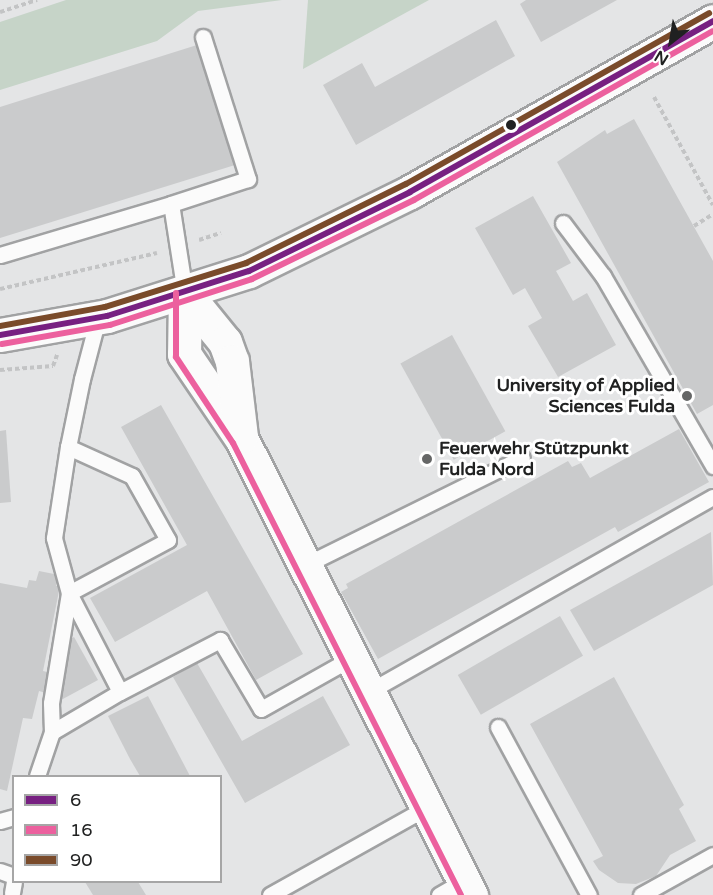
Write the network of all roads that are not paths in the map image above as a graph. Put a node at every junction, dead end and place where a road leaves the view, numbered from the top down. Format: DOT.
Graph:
graph roads {
  1 [pos="713,21"];
  2 [pos="203,37"];
  3 [pos="171,204"];
  4 [pos="563,223"];
  5 [pos="0,255"];
  6 [pos="185,293"];
  7 [pos="98,318"];
  8 [pos="0,335"];
  9 [pos="68,447"];
  10 [pos="522,458"];
  11 [pos="713,466"];
  12 [pos="713,497"];
  13 [pos="303,566"];
  14 [pos="69,593"];
  15 [pos="350,660"];
  16 [pos="120,692"];
  17 [pos="368,692"];
  18 [pos="498,727"];
  19 [pos="52,732"];
  20 [pos="38,775"];
  21 [pos="429,806"];
  22 [pos="713,855"];
  23 [pos="458,890"];
  24 [pos="270,895"];
  25 [pos="589,895"];
  26 [pos="640,895"];
  1 -- 6 [label="main road"];
  2 -- 3 [label="lane"];
  3 -- 5 [label="lane"];
  3 -- 6 [label="lane"];
  4 -- 11 [label="lane"];
  6 -- 7 [label="main road"];
  6 -- 13 [label="main road"];
  7 -- 8 [label="main road"];
  7 -- 9 [label="lane"];
  9 -- 14 [label="lane"];
  9 -- 14 [label="lane"];
  10 -- 13 [label="lane"];
  12 -- 17 [label="lane"];
  13 -- 15 [label="main road"];
  14 -- 16 [label="lane"];
  14 -- 19 [label="lane"];
  15 -- 16 [label="lane"];
  15 -- 17 [label="main road"];
  16 -- 19 [label="lane"];
  17 -- 21 [label="main road"];
  18 -- 25 [label="lane"];
  19 -- 20 [label="lane"];
  21 -- 23 [label="main road"];
  21 -- 24 [label="lane"];
  22 -- 26 [label="lane"];
}
